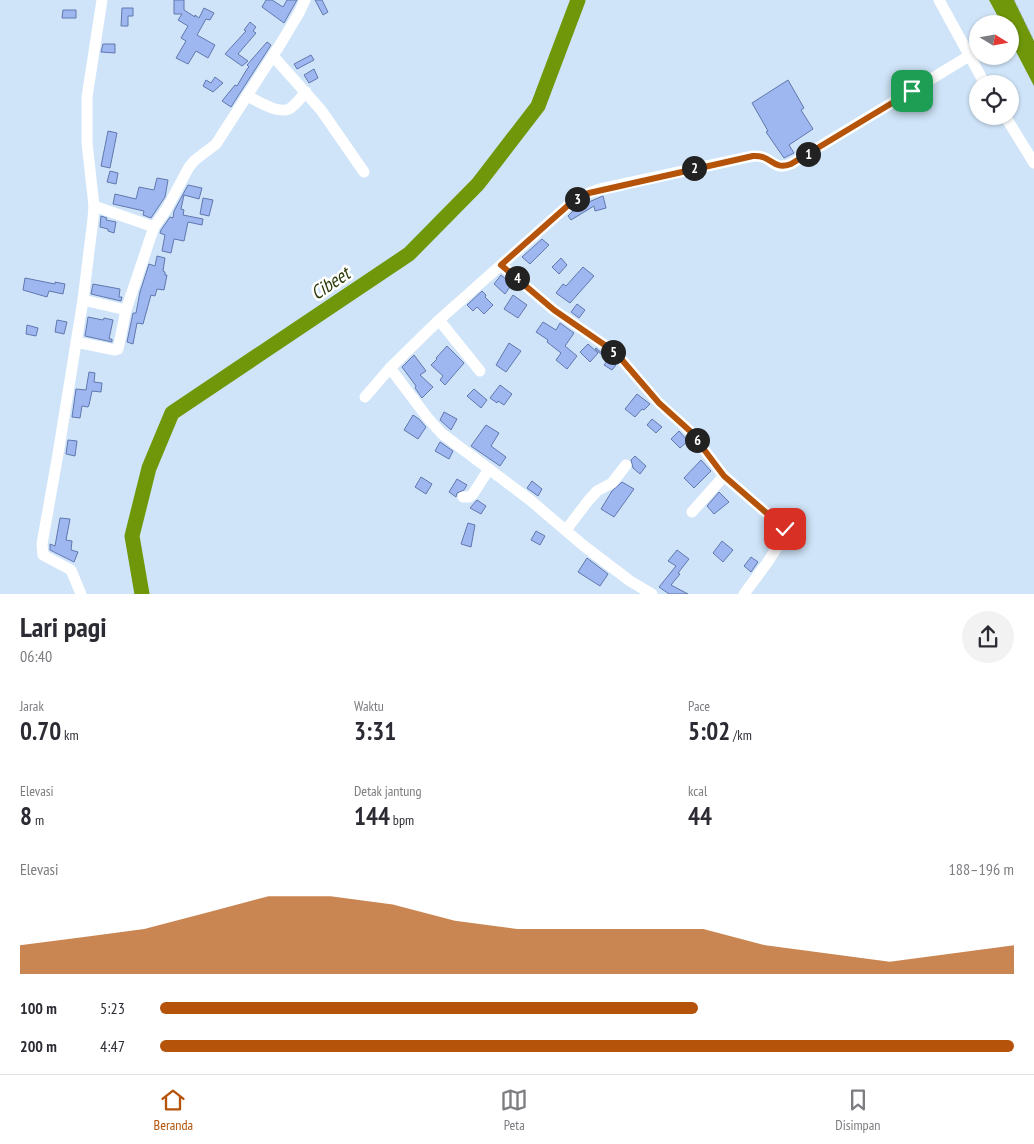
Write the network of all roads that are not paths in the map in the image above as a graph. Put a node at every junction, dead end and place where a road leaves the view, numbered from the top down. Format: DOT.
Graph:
graph roads {
  1 [pos="102,0"];
  2 [pos="305,0"];
  3 [pos="939,0"];
  4 [pos="273,56"];
  5 [pos="969,56"];
  6 [pos="306,92"];
  7 [pos="248,96"];
  8 [pos="1011,125"];
  9 [pos="1034,163"];
  10 [pos="364,172"];
  11 [pos="94,206"];
  12 [pos="154,227"];
  13 [pos="501,265"];
  14 [pos="83,300"];
  15 [pos="126,310"];
  16 [pos="439,320"];
  17 [pos="76,342"];
  18 [pos="390,368"];
  19 [pos="480,371"];
  20 [pos="365,397"];
  21 [pos="626,465"];
  22 [pos="489,469"];
  23 [pos="724,476"];
  24 [pos="463,496"];
  25 [pos="692,512"];
  26 [pos="566,530"];
  27 [pos="81,594"];
  28 [pos="652,594"];
  29 [pos="744,594"];
  1 -- 11 [label="street"];
  2 -- 4 [label="street"];
  3 -- 5 [label="street"];
  4 -- 6 [label="street"];
  4 -- 7 [label="street"];
  5 -- 13 [label="street"];
  6 -- 7 [label="street"];
  6 -- 10 [label="street"];
  7 -- 12 [label="street"];
  8 -- 9 [label="street"];
  11 -- 12 [label="street"];
  11 -- 14 [label="street"];
  12 -- 15 [label="street"];
  13 -- 16 [label="street"];
  13 -- 23 [label="street"];
  14 -- 15 [label="street"];
  14 -- 17 [label="street"];
  15 -- 17 [label="street"];
  16 -- 18 [label="street"];
  16 -- 19 [label="street"];
  17 -- 27 [label="street"];
  18 -- 20 [label="street"];
  18 -- 22 [label="street"];
  21 -- 26 [label="street"];
  22 -- 24 [label="street"];
  22 -- 26 [label="street"];
  23 -- 25 [label="street"];
  23 -- 29 [label="street"];
  26 -- 28 [label="street"];
}
